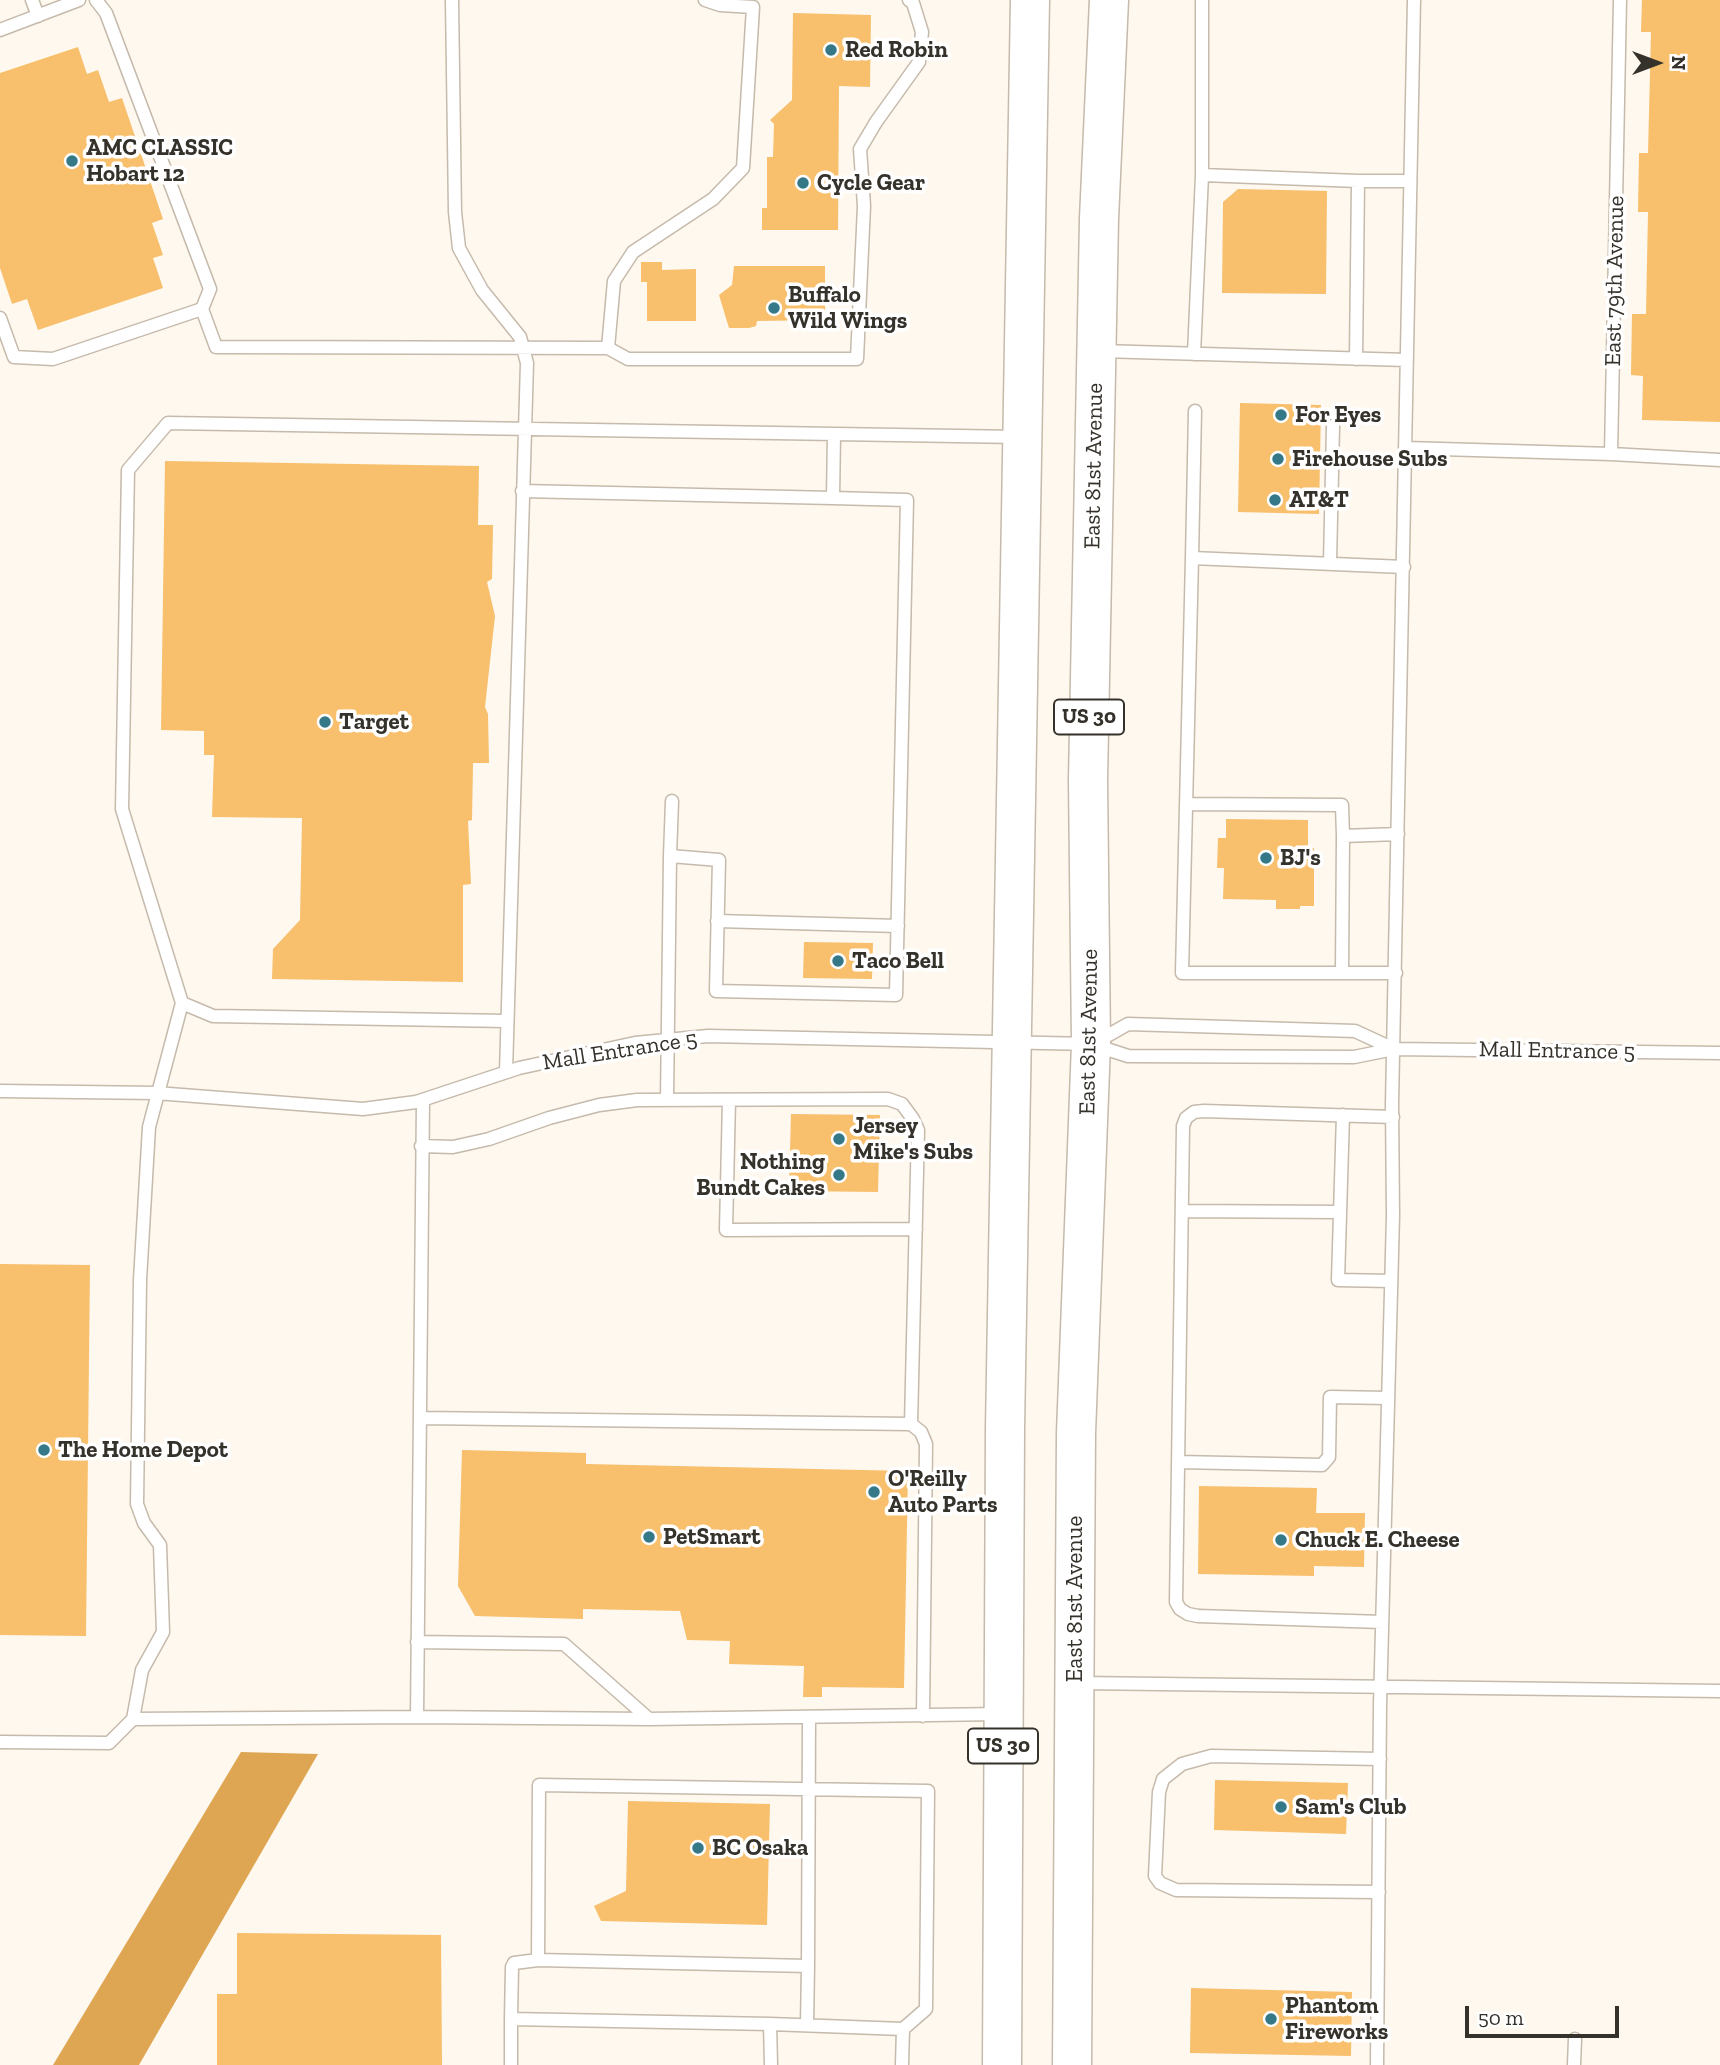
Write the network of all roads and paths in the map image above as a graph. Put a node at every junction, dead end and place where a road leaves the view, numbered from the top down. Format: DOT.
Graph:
graph roads {
  1 [pos="32,0"];
  2 [pos="79,0"];
  3 [pos="96,0"];
  4 [pos="452,0"];
  5 [pos="705,0"];
  6 [pos="909,0"];
  7 [pos="1030,0"];
  8 [pos="1109,0"];
  9 [pos="1202,0"];
  10 [pos="1414,0"];
  11 [pos="1620,0"];
  12 [pos="757,4"];
  13 [pos="37,16"];
  14 [pos="0,30"];
  15 [pos="1202,175"];
  16 [pos="1358,181"];
  17 [pos="1410,181"];
  18 [pos="202,309"];
  19 [pos="0,318"];
  20 [pos="608,348"];
  21 [pos="523,349"];
  22 [pos="1097,351"];
  23 [pos="1194,354"];
  24 [pos="1356,359"];
  25 [pos="1407,360"];
  26 [pos="1195,411"];
  27 [pos="1333,426"];
  28 [pos="524,429"];
  29 [pos="834,434"];
  30 [pos="1023,437"];
  31 [pos="1406,448"];
  32 [pos="1611,453"];
  33 [pos="1720,460"];
  34 [pos="522,491"];
  35 [pos="833,498"];
  36 [pos="1192,558"];
  37 [pos="1330,564"];
  38 [pos="1404,567"];
  39 [pos="672,801"];
  40 [pos="1186,804"];
  41 [pos="1398,834"];
  42 [pos="1343,836"];
  43 [pos="670,856"];
  44 [pos="717,921"];
  45 [pos="898,926"];
  46 [pos="1342,973"];
  47 [pos="1396,973"];
  48 [pos="182,1003"];
  49 [pos="507,1021"];
  50 [pos="668,1039"];
  51 [pos="1013,1043"];
  52 [pos="1091,1044"];
  53 [pos="1394,1049"];
  54 [pos="1720,1053"];
  55 [pos="506,1072"];
  56 [pos="0,1091"];
  57 [pos="156,1093"];
  58 [pos="423,1100"];
  59 [pos="667,1100"];
  60 [pos="729,1100"];
  61 [pos="1343,1115"];
  62 [pos="1393,1117"];
  63 [pos="421,1146"];
  64 [pos="1182,1211"];
  65 [pos="1340,1212"];
  66 [pos="916,1229"];
  67 [pos="1391,1281"];
  68 [pos="1388,1398"];
  69 [pos="421,1418"];
  70 [pos="911,1424"];
  71 [pos="1178,1462"];
  72 [pos="1382,1622"];
  73 [pos="418,1642"];
  74 [pos="1074,1683"];
  75 [pos="1381,1686"];
  76 [pos="1720,1691"];
  77 [pos="1003,1714"];
  78 [pos="923,1716"];
  79 [pos="418,1717"];
  80 [pos="809,1717"];
  81 [pos="133,1719"];
  82 [pos="649,1719"];
  83 [pos="0,1742"];
  84 [pos="1380,1759"];
  85 [pos="808,1789"];
  86 [pos="1379,1892"];
  87 [pos="538,1960"];
  88 [pos="808,1966"];
  89 [pos="511,2019"];
  90 [pos="770,2024"];
  91 [pos="807,2025"];
  92 [pos="903,2029"];
  93 [pos="1575,2039"];
  94 [pos="511,2065"];
  95 [pos="771,2065"];
  96 [pos="902,2065"];
  97 [pos="1002,2065"];
  98 [pos="1072,2065"];
  99 [pos="1377,2065"];
  100 [pos="1574,2065"];
  1 -- 13 [label="lane"];
  2 -- 13 [label="lane"];
  3 -- 18 [label="lane"];
  4 -- 21 [label="lane"];
  5 -- 12 [label="lane"];
  6 -- 20 [label="lane"];
  7 -- 30 [label="highway, US 30"];
  8 -- 22 [label="highway, East 81st Avenue / US 30"];
  9 -- 15 [label="lane"];
  10 -- 17 [label="lane"];
  11 -- 32 [label="lane, East 79th Avenue"];
  12 -- 20 [label="lane"];
  13 -- 14 [label="lane"];
  15 -- 16 [label="lane"];
  15 -- 23 [label="lane"];
  16 -- 17 [label="lane"];
  16 -- 24 [label="lane"];
  17 -- 25 [label="lane"];
  18 -- 19 [label="lane"];
  18 -- 21 [label="lane"];
  20 -- 21 [label="lane"];
  21 -- 28 [label="lane"];
  22 -- 23 [label="lane"];
  22 -- 52 [label="highway, East 81st Avenue / US 30"];
  23 -- 24 [label="lane"];
  24 -- 25 [label="lane"];
  25 -- 31 [label="lane"];
  26 -- 36 [label="lane"];
  27 -- 37 [label="lane"];
  28 -- 29 [label="lane"];
  28 -- 34 [label="lane"];
  28 -- 48 [label="lane"];
  29 -- 30 [label="lane"];
  29 -- 35 [label="lane"];
  30 -- 51 [label="highway, US 30"];
  31 -- 32 [label="lane"];
  31 -- 38 [label="lane"];
  32 -- 33 [label="lane"];
  34 -- 35 [label="lane"];
  34 -- 49 [label="lane"];
  35 -- 45 [label="lane"];
  36 -- 37 [label="lane"];
  36 -- 40 [label="lane"];
  37 -- 38 [label="lane"];
  38 -- 41 [label="lane"];
  39 -- 43 [label="lane"];
  40 -- 42 [label="lane"];
  40 -- 46 [label="lane"];
  41 -- 42 [label="lane"];
  41 -- 47 [label="lane"];
  42 -- 46 [label="lane"];
  43 -- 44 [label="lane"];
  43 -- 50 [label="lane"];
  44 -- 45 [label="lane"];
  44 -- 45 [label="lane"];
  46 -- 47 [label="lane"];
  47 -- 53 [label="lane"];
  48 -- 49 [label="lane"];
  48 -- 57 [label="lane"];
  49 -- 55 [label="lane"];
  50 -- 51 [label="lane, Mall Entrance 5"];
  50 -- 55 [label="lane, Mall Entrance 5"];
  50 -- 59 [label="lane"];
  51 -- 52 [label="lane, Mall Entrance 5"];
  51 -- 77 [label="highway, US 30"];
  52 -- 53 [label="lane, Mall Entrance 5"];
  52 -- 53 [label="lane, Mall Entrance 5"];
  52 -- 74 [label="highway, East 81st Avenue / US 30"];
  53 -- 54 [label="lane, Mall Entrance 5"];
  53 -- 62 [label="lane"];
  55 -- 58 [label="lane, Mall Entrance 5"];
  56 -- 57 [label="lane, Mall Entrance 5"];
  57 -- 58 [label="lane, Mall Entrance 5"];
  57 -- 81 [label="lane"];
  58 -- 63 [label="lane"];
  59 -- 60 [label="lane"];
  59 -- 63 [label="lane"];
  60 -- 66 [label="lane"];
  60 -- 66 [label="lane"];
  61 -- 62 [label="lane"];
  61 -- 64 [label="lane"];
  61 -- 65 [label="lane"];
  62 -- 67 [label="lane"];
  63 -- 69 [label="lane"];
  64 -- 65 [label="lane"];
  64 -- 71 [label="lane"];
  65 -- 67 [label="lane"];
  66 -- 70 [label="lane"];
  67 -- 68 [label="lane"];
  68 -- 71 [label="lane"];
  68 -- 72 [label="lane"];
  69 -- 70 [label="lane"];
  69 -- 73 [label="lane"];
  70 -- 78 [label="lane"];
  71 -- 72 [label="lane"];
  72 -- 75 [label="lane"];
  73 -- 79 [label="lane"];
  73 -- 82 [label="lane"];
  74 -- 75 [label="lane"];
  74 -- 98 [label="highway, East 81st Avenue / US 30"];
  75 -- 76 [label="lane"];
  75 -- 84 [label="lane"];
  77 -- 78 [label="lane"];
  77 -- 97 [label="highway, US 30"];
  78 -- 80 [label="lane"];
  79 -- 81 [label="lane"];
  79 -- 82 [label="lane"];
  80 -- 82 [label="lane"];
  80 -- 85 [label="lane"];
  81 -- 83 [label="lane"];
  84 -- 86 [label="lane"];
  84 -- 86 [label="lane"];
  85 -- 87 [label="lane"];
  85 -- 88 [label="lane"];
  85 -- 92 [label="lane"];
  86 -- 99 [label="lane"];
  87 -- 88 [label="lane"];
  87 -- 89 [label="lane"];
  88 -- 91 [label="lane"];
  89 -- 90 [label="lane"];
  89 -- 94 [label="lane"];
  90 -- 91 [label="lane"];
  90 -- 95 [label="lane"];
  91 -- 92 [label="lane"];
  92 -- 96 [label="lane"];
  93 -- 100 [label="lane"];
}
